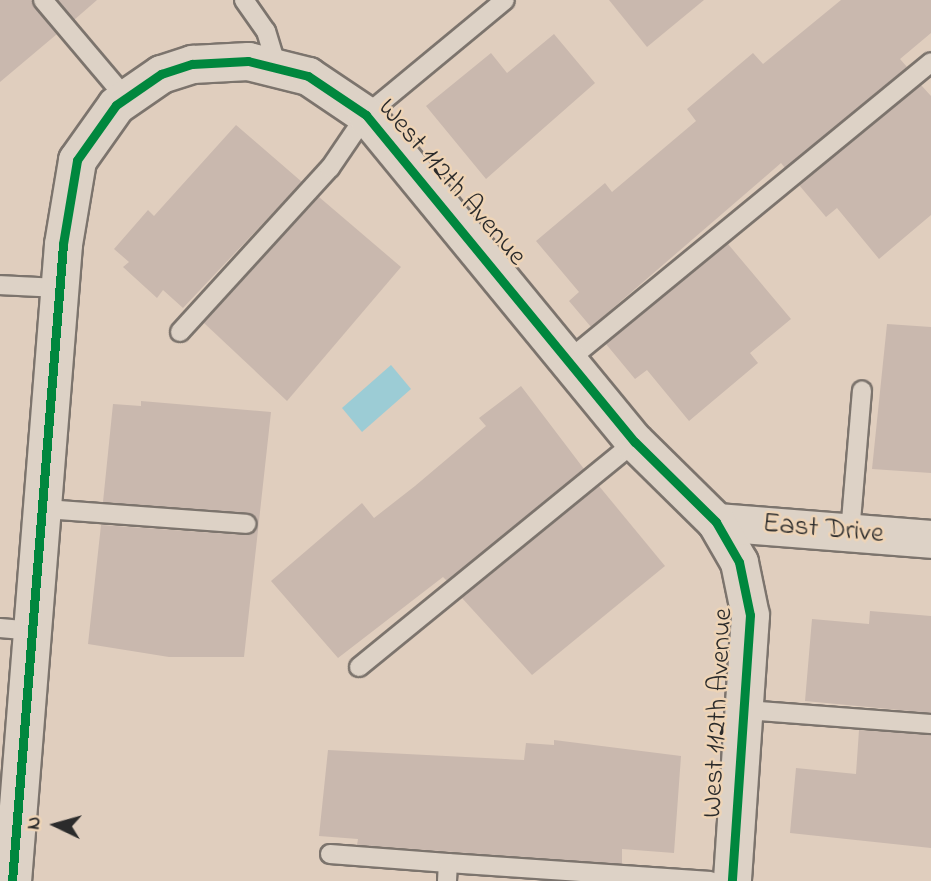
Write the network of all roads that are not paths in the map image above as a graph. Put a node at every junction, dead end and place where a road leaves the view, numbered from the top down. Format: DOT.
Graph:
graph roads {
  1 [pos="43,0"];
  2 [pos="244,0"];
  3 [pos="505,0"];
  4 [pos="931,62"];
  5 [pos="276,64"];
  6 [pos="125,97"];
  7 [pos="366,115"];
  8 [pos="0,285"];
  9 [pos="60,288"];
  10 [pos="180,332"];
  11 [pos="571,358"];
  12 [pos="862,391"];
  13 [pos="635,442"];
  14 [pos="44,509"];
  15 [pos="716,522"];
  16 [pos="246,524"];
  17 [pos="850,533"];
  18 [pos="931,539"];
  19 [pos="17,630"];
  20 [pos="359,667"];
  21 [pos="745,710"];
  22 [pos="931,724"];
  23 [pos="330,854"];
  24 [pos="447,872"];
  25 [pos="12,881"];
  26 [pos="710,881"];
  27 [pos="732,881"];
  1 -- 6 [label="lane"];
  2 -- 5 [label="lane"];
  3 -- 7 [label="lane"];
  4 -- 11 [label="lane"];
  5 -- 6 [label="street, West 112th Avenue"];
  5 -- 7 [label="street, West 112th Avenue"];
  6 -- 9 [label="street, West 112th Avenue"];
  7 -- 10 [label="lane"];
  7 -- 11 [label="street, West 112th Avenue"];
  8 -- 9 [label="lane"];
  9 -- 14 [label="street, West 112th Avenue"];
  11 -- 13 [label="street, West 112th Avenue"];
  12 -- 17 [label="lane"];
  13 -- 15 [label="street, West 112th Avenue"];
  13 -- 20 [label="lane"];
  14 -- 16 [label="lane"];
  14 -- 19 [label="street, West 112th Avenue"];
  15 -- 17 [label="street, East Drive"];
  15 -- 21 [label="street, West 112th Avenue"];
  17 -- 18 [label="street, East Drive"];
  19 -- 25 [label="street, West 112th Avenue"];
  21 -- 22 [label="lane"];
  21 -- 27 [label="street, West 112th Avenue"];
  23 -- 24 [label="lane"];
  24 -- 26 [label="lane"];
}
